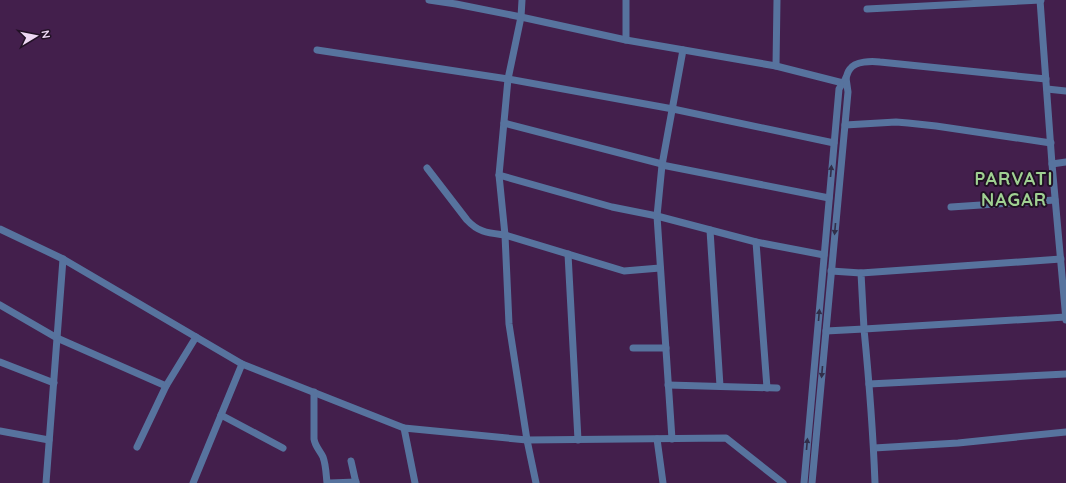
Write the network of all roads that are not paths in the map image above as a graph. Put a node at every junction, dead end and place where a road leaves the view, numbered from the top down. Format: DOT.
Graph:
graph roads {
  1 [pos="429,0"];
  2 [pos="522,0"];
  3 [pos="626,0"];
  4 [pos="776,0"];
  5 [pos="1040,0"];
  6 [pos="456,2"];
  7 [pos="867,9"];
  8 [pos="521,17"];
  9 [pos="626,40"];
  10 [pos="317,50"];
  11 [pos="683,50"];
  12 [pos="776,66"];
  13 [pos="508,79"];
  14 [pos="1046,79"];
  15 [pos="842,81"];
  16 [pos="1047,89"];
  17 [pos="1066,91"];
  18 [pos="673,109"];
  19 [pos="504,123"];
  20 [pos="845,125"];
  21 [pos="834,142"];
  22 [pos="1050,143"];
  23 [pos="1066,162"];
  24 [pos="662,164"];
  25 [pos="1052,164"];
  26 [pos="427,168"];
  27 [pos="499,175"];
  28 [pos="829,198"];
  29 [pos="1055,200"];
  30 [pos="951,206"];
  31 [pos="657,216"];
  32 [pos="0,229"];
  33 [pos="710,230"];
  34 [pos="505,235"];
  35 [pos="756,242"];
  36 [pos="568,254"];
  37 [pos="824,255"];
  38 [pos="63,259"];
  39 [pos="1061,259"];
  40 [pos="660,268"];
  41 [pos="831,271"];
  42 [pos="861,273"];
  43 [pos="0,305"];
  44 [pos="1066,318"];
  45 [pos="864,328"];
  46 [pos="826,331"];
  47 [pos="196,337"];
  48 [pos="57,338"];
  49 [pos="633,348"];
  50 [pos="666,348"];
  51 [pos="0,362"];
  52 [pos="242,364"];
  53 [pos="1066,374"];
  54 [pos="54,383"];
  55 [pos="869,384"];
  56 [pos="668,385"];
  57 [pos="166,386"];
  58 [pos="720,386"];
  59 [pos="767,388"];
  60 [pos="777,388"];
  61 [pos="314,392"];
  62 [pos="221,415"];
  63 [pos="404,428"];
  64 [pos="0,430"];
  65 [pos="1066,432"];
  66 [pos="672,438"];
  67 [pos="657,439"];
  68 [pos="49,440"];
  69 [pos="527,440"];
  70 [pos="578,440"];
  71 [pos="137,447"];
  72 [pos="283,448"];
  73 [pos="874,448"];
  74 [pos="351,461"];
  75 [pos="356,482"];
  76 [pos="46,483"];
  77 [pos="193,483"];
  78 [pos="327,483"];
  79 [pos="330,483"];
  80 [pos="414,483"];
  81 [pos="536,483"];
  82 [pos="663,483"];
  83 [pos="783,483"];
  84 [pos="804,483"];
  85 [pos="812,483"];
  86 [pos="875,483"];
  1 -- 6 [label="street"];
  2 -- 8 [label="street"];
  3 -- 9 [label="street"];
  4 -- 12 [label="street"];
  5 -- 7 [label="street"];
  5 -- 14 [label="street"];
  6 -- 8 [label="street"];
  8 -- 9 [label="street"];
  8 -- 13 [label="street"];
  9 -- 11 [label="street"];
  10 -- 13 [label="street"];
  11 -- 12 [label="street"];
  11 -- 18 [label="street"];
  12 -- 15 [label="street"];
  13 -- 18 [label="street"];
  13 -- 19 [label="street"];
  14 -- 15 [label="street"];
  14 -- 16 [label="street"];
  15 -- 20 [label="street"];
  15 -- 21 [label="street"];
  16 -- 17 [label="street"];
  16 -- 22 [label="street"];
  18 -- 21 [label="street"];
  18 -- 24 [label="street"];
  19 -- 24 [label="street"];
  19 -- 27 [label="street"];
  20 -- 22 [label="street"];
  20 -- 41 [label="street, one-way"];
  28 -- 21 [label="street, one-way"];
  22 -- 25 [label="street"];
  23 -- 25 [label="street"];
  24 -- 28 [label="street"];
  24 -- 31 [label="street"];
  25 -- 29 [label="street"];
  26 -- 34 [label="street"];
  27 -- 31 [label="street"];
  27 -- 34 [label="street"];
  28 -- 37 [label="street"];
  29 -- 30 [label="street"];
  29 -- 39 [label="street"];
  31 -- 33 [label="street"];
  31 -- 40 [label="street"];
  32 -- 38 [label="street"];
  33 -- 35 [label="street"];
  33 -- 58 [label="street"];
  34 -- 36 [label="street"];
  34 -- 69 [label="street"];
  35 -- 37 [label="street"];
  35 -- 59 [label="street"];
  36 -- 40 [label="street"];
  36 -- 70 [label="street"];
  84 -- 37 [label="street, one-way"];
  38 -- 47 [label="street"];
  38 -- 48 [label="street"];
  39 -- 42 [label="street"];
  39 -- 44 [label="street"];
  40 -- 50 [label="street"];
  41 -- 42 [label="street"];
  41 -- 46 [label="street"];
  42 -- 45 [label="street"];
  43 -- 48 [label="street"];
  44 -- 45 [label="street"];
  45 -- 46 [label="street"];
  45 -- 55 [label="street"];
  46 -- 85 [label="street, one-way"];
  47 -- 52 [label="street"];
  47 -- 57 [label="street"];
  48 -- 54 [label="street"];
  48 -- 57 [label="street"];
  49 -- 50 [label="street"];
  50 -- 56 [label="street"];
  51 -- 54 [label="street"];
  52 -- 61 [label="street"];
  52 -- 62 [label="street"];
  53 -- 55 [label="street"];
  54 -- 68 [label="street"];
  55 -- 73 [label="street"];
  56 -- 58 [label="street"];
  56 -- 66 [label="street"];
  57 -- 71 [label="street"];
  58 -- 59 [label="street"];
  59 -- 60 [label="street"];
  61 -- 63 [label="street"];
  61 -- 78 [label="street"];
  62 -- 72 [label="street"];
  62 -- 77 [label="street"];
  63 -- 69 [label="street"];
  63 -- 80 [label="street"];
  64 -- 68 [label="street"];
  65 -- 73 [label="street"];
  66 -- 67 [label="street"];
  66 -- 83 [label="street"];
  67 -- 70 [label="street"];
  67 -- 82 [label="street"];
  68 -- 76 [label="street"];
  69 -- 70 [label="street"];
  69 -- 81 [label="street"];
  73 -- 86 [label="street"];
  74 -- 75 [label="street"];
  75 -- 79 [label="street"];
}
